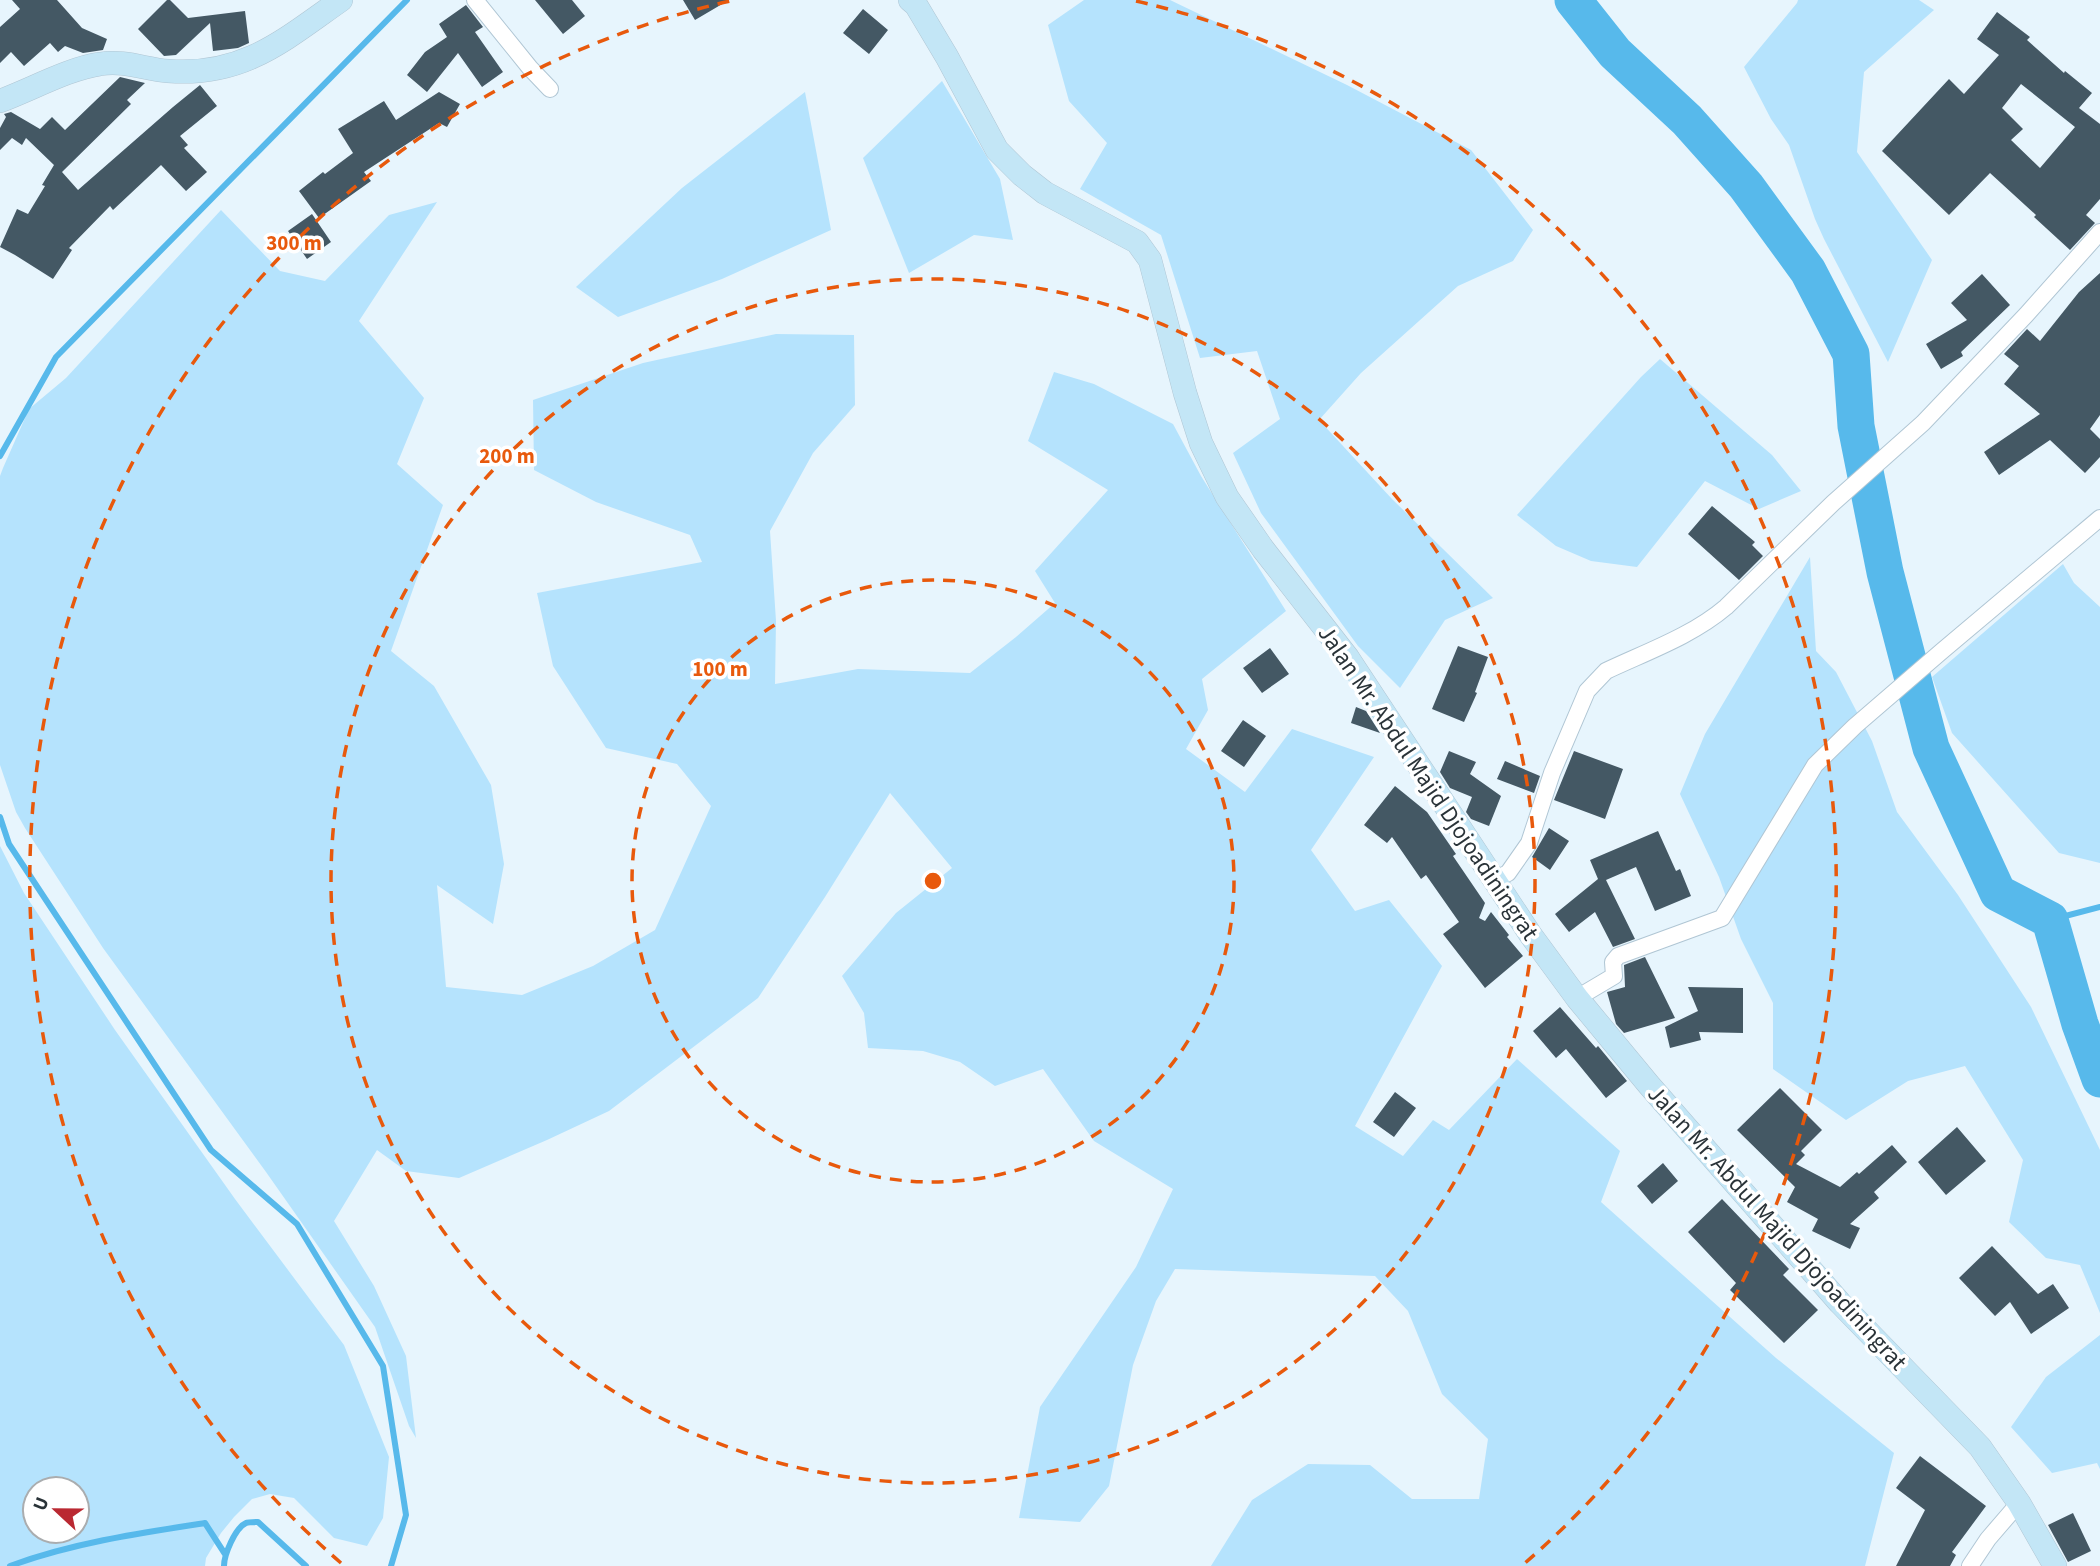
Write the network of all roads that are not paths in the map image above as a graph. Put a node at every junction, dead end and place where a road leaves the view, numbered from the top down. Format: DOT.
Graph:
graph roads {
  1 [pos="341,0"];
  2 [pos="475,0"];
  3 [pos="911,0"];
  4 [pos="550,89"];
  5 [pos="0,101"];
  6 [pos="2100,232"];
  7 [pos="2100,518"];
  8 [pos="1494,880"];
  9 [pos="1577,998"];
  10 [pos="2019,1503"];
  11 [pos="1970,1566"];
  12 [pos="2055,1566"];
  1 -- 5 [label="street"];
  2 -- 4 [label="street"];
  3 -- 8 [label="street, Jalan Mr. Abdul Majid Djojoadiningrat"];
  6 -- 8 [label="street"];
  7 -- 9 [label="street"];
  8 -- 9 [label="street, Jalan Mr. Abdul Majid Djojoadiningrat"];
  9 -- 10 [label="street, Jalan Mr. Abdul Majid Djojoadiningrat"];
  10 -- 11 [label="street"];
  10 -- 12 [label="street, Jalan Mr. Abdul Majid Djojoadiningrat"];
}
